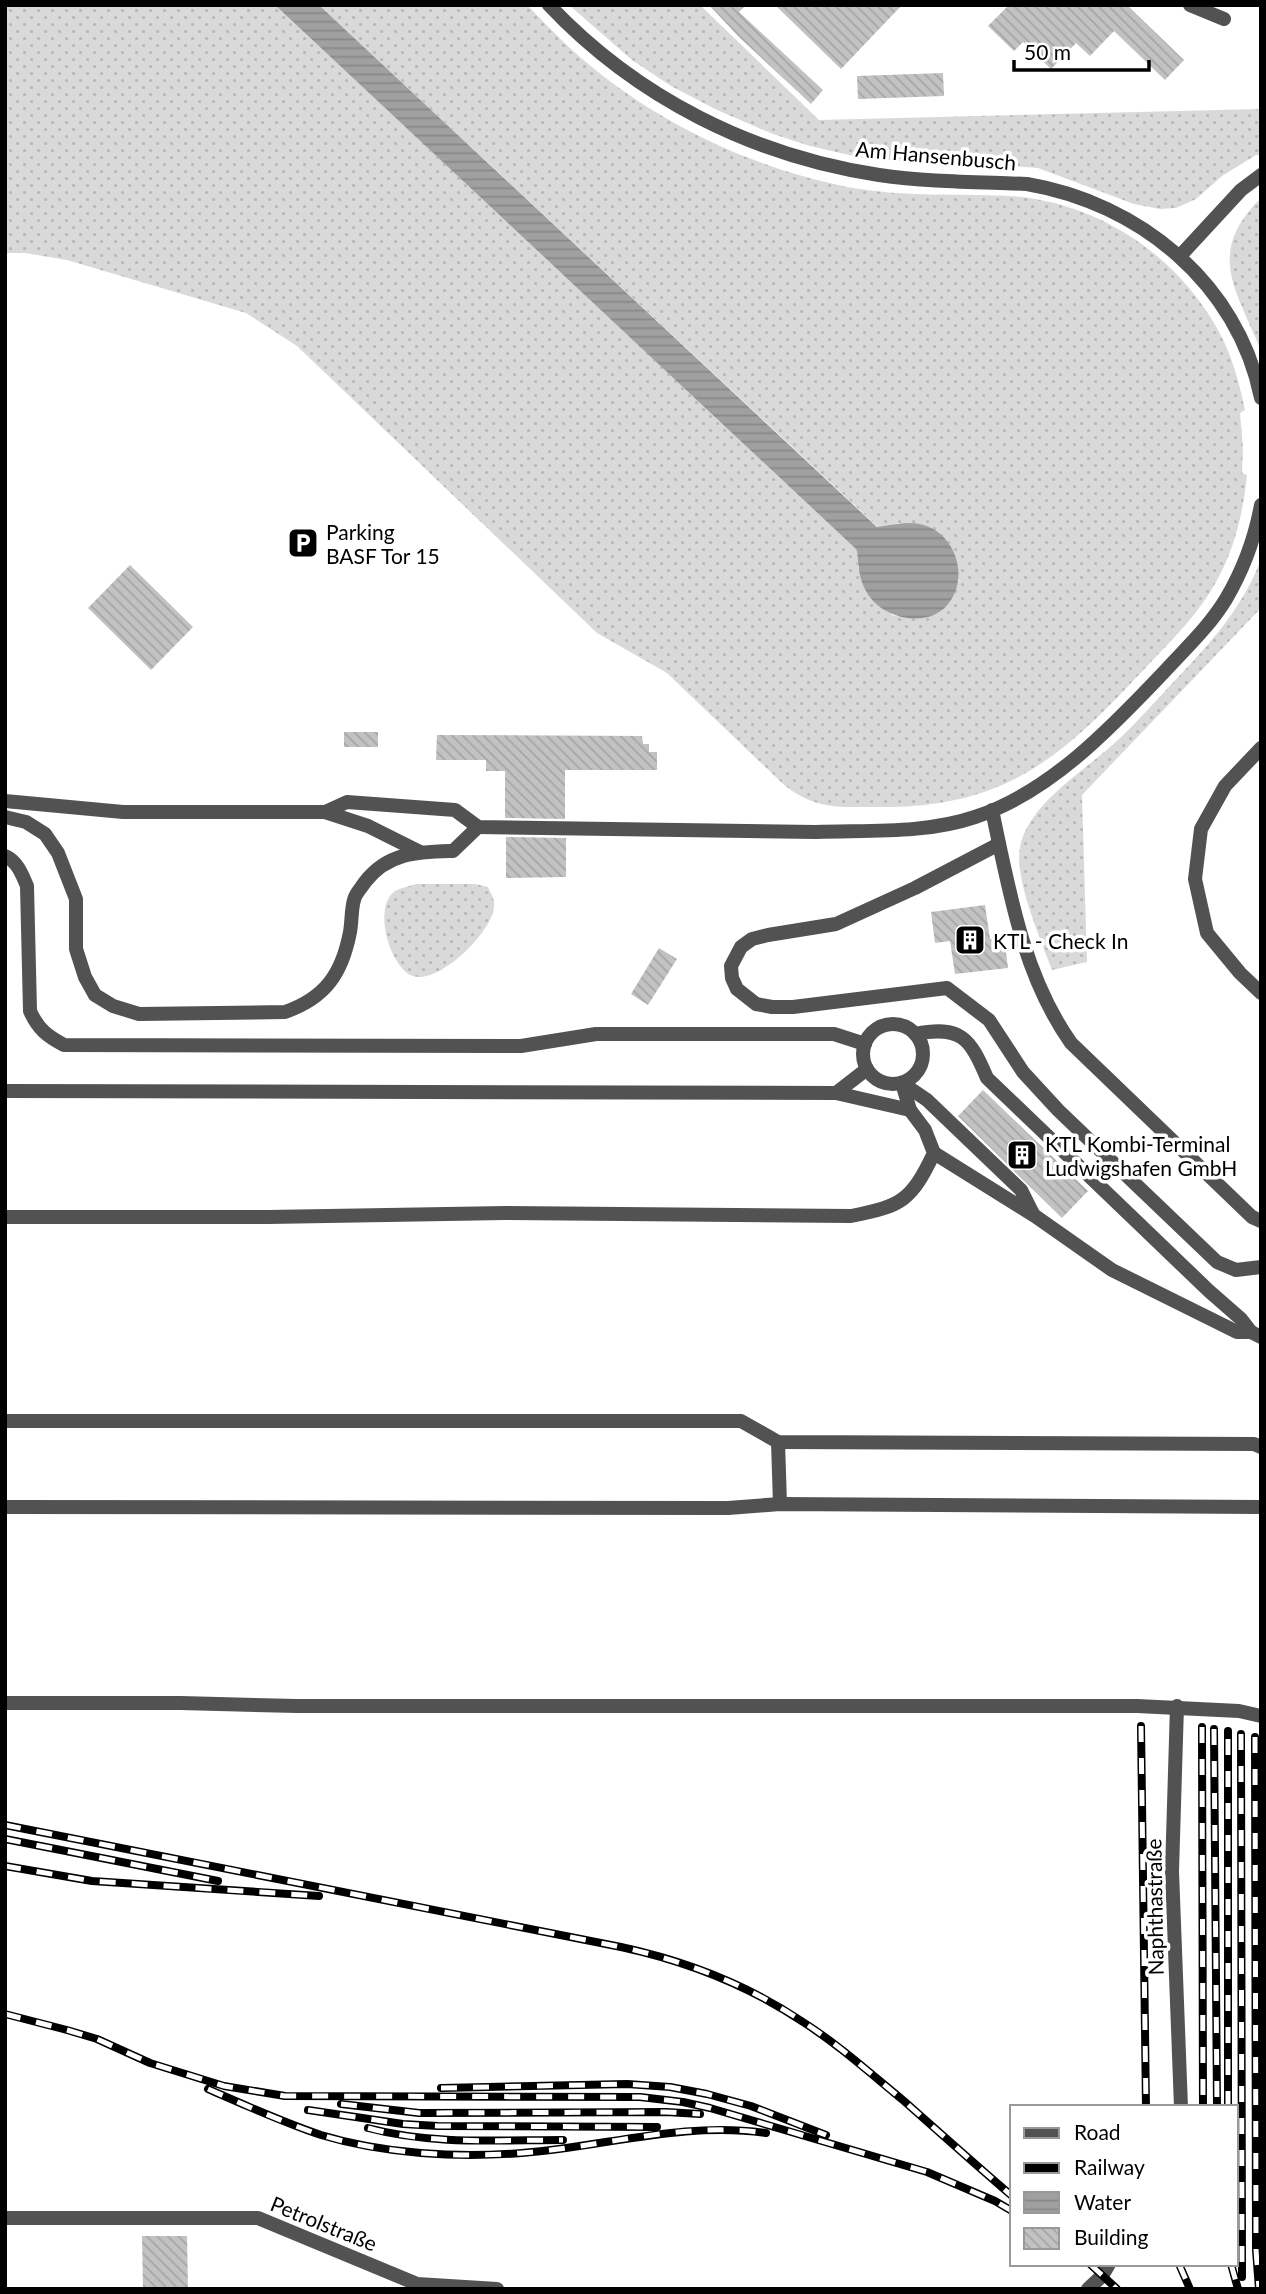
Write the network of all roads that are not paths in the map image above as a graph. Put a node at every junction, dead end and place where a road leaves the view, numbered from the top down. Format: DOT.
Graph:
graph roads {
  1 [pos="549,5"];
  2 [pos="1190,5"];
  3 [pos="1224,19"];
  4 [pos="1261,175"];
  5 [pos="1180,256"];
  6 [pos="1261,398"];
  7 [pos="1261,505"];
  8 [pos="1261,748"];
  9 [pos="5,801"];
  10 [pos="992,810"];
  11 [pos="325,812"];
  12 [pos="5,817"];
  13 [pos="478,827"];
  14 [pos="999,844"];
  15 [pos="419,852"];
  16 [pos="5,856"];
  17 [pos="1261,993"];
  18 [pos="915,1034"];
  19 [pos="865,1044"];
  20 [pos="867,1069"];
  21 [pos="902,1083"];
  22 [pos="5,1091"];
  23 [pos="836,1093"];
  24 [pos="910,1110"];
  25 [pos="933,1153"];
  26 [pos="1035,1216"];
  27 [pos="5,1217"];
  28 [pos="1261,1221"];
  29 [pos="1261,1267"];
  30 [pos="1256,1335"];
  31 [pos="5,1421"];
  32 [pos="778,1442"];
  33 [pos="1261,1447"];
  34 [pos="780,1504"];
  35 [pos="5,1507"];
  36 [pos="1261,1507"];
  37 [pos="5,1703"];
  38 [pos="1177,1706"];
  39 [pos="1261,1716"];
  40 [pos="1181,2105"];
  41 [pos="5,2218"];
  42 [pos="1109,2266"];
  43 [pos="497,2289"];
  44 [pos="1088,2289"];
  1 -- 5 [label="street, Am Hansenbusch"];
  2 -- 3 [label="street"];
  4 -- 5 [label="street"];
  5 -- 6 [label="street, Am Hansenbusch"];
  7 -- 10 [label="street"];
  8 -- 17 [label="street"];
  9 -- 11 [label="street"];
  10 -- 13 [label="street"];
  10 -- 14 [label="street"];
  11 -- 13 [label="street"];
  11 -- 15 [label="street"];
  12 -- 15 [label="street"];
  13 -- 15 [label="street"];
  14 -- 28 [label="street"];
  14 -- 29 [label="street"];
  16 -- 19 [label="street"];
  18 -- 19 [label="street"];
  18 -- 21 [label="street"];
  18 -- 30 [label="street"];
  19 -- 20 [label="street"];
  20 -- 21 [label="street"];
  20 -- 23 [label="street"];
  21 -- 24 [label="street"];
  21 -- 26 [label="street"];
  22 -- 23 [label="street"];
  23 -- 24 [label="street"];
  24 -- 25 [label="street"];
  25 -- 26 [label="street"];
  25 -- 27 [label="street"];
  26 -- 30 [label="street"];
  31 -- 32 [label="street"];
  32 -- 33 [label="street"];
  32 -- 34 [label="street"];
  34 -- 35 [label="street"];
  34 -- 36 [label="street"];
  37 -- 38 [label="street"];
  38 -- 39 [label="street"];
  38 -- 40 [label="street, Naphthastraße"];
  41 -- 43 [label="street, Petrolstraße"];
  42 -- 44 [label="street"];
}
